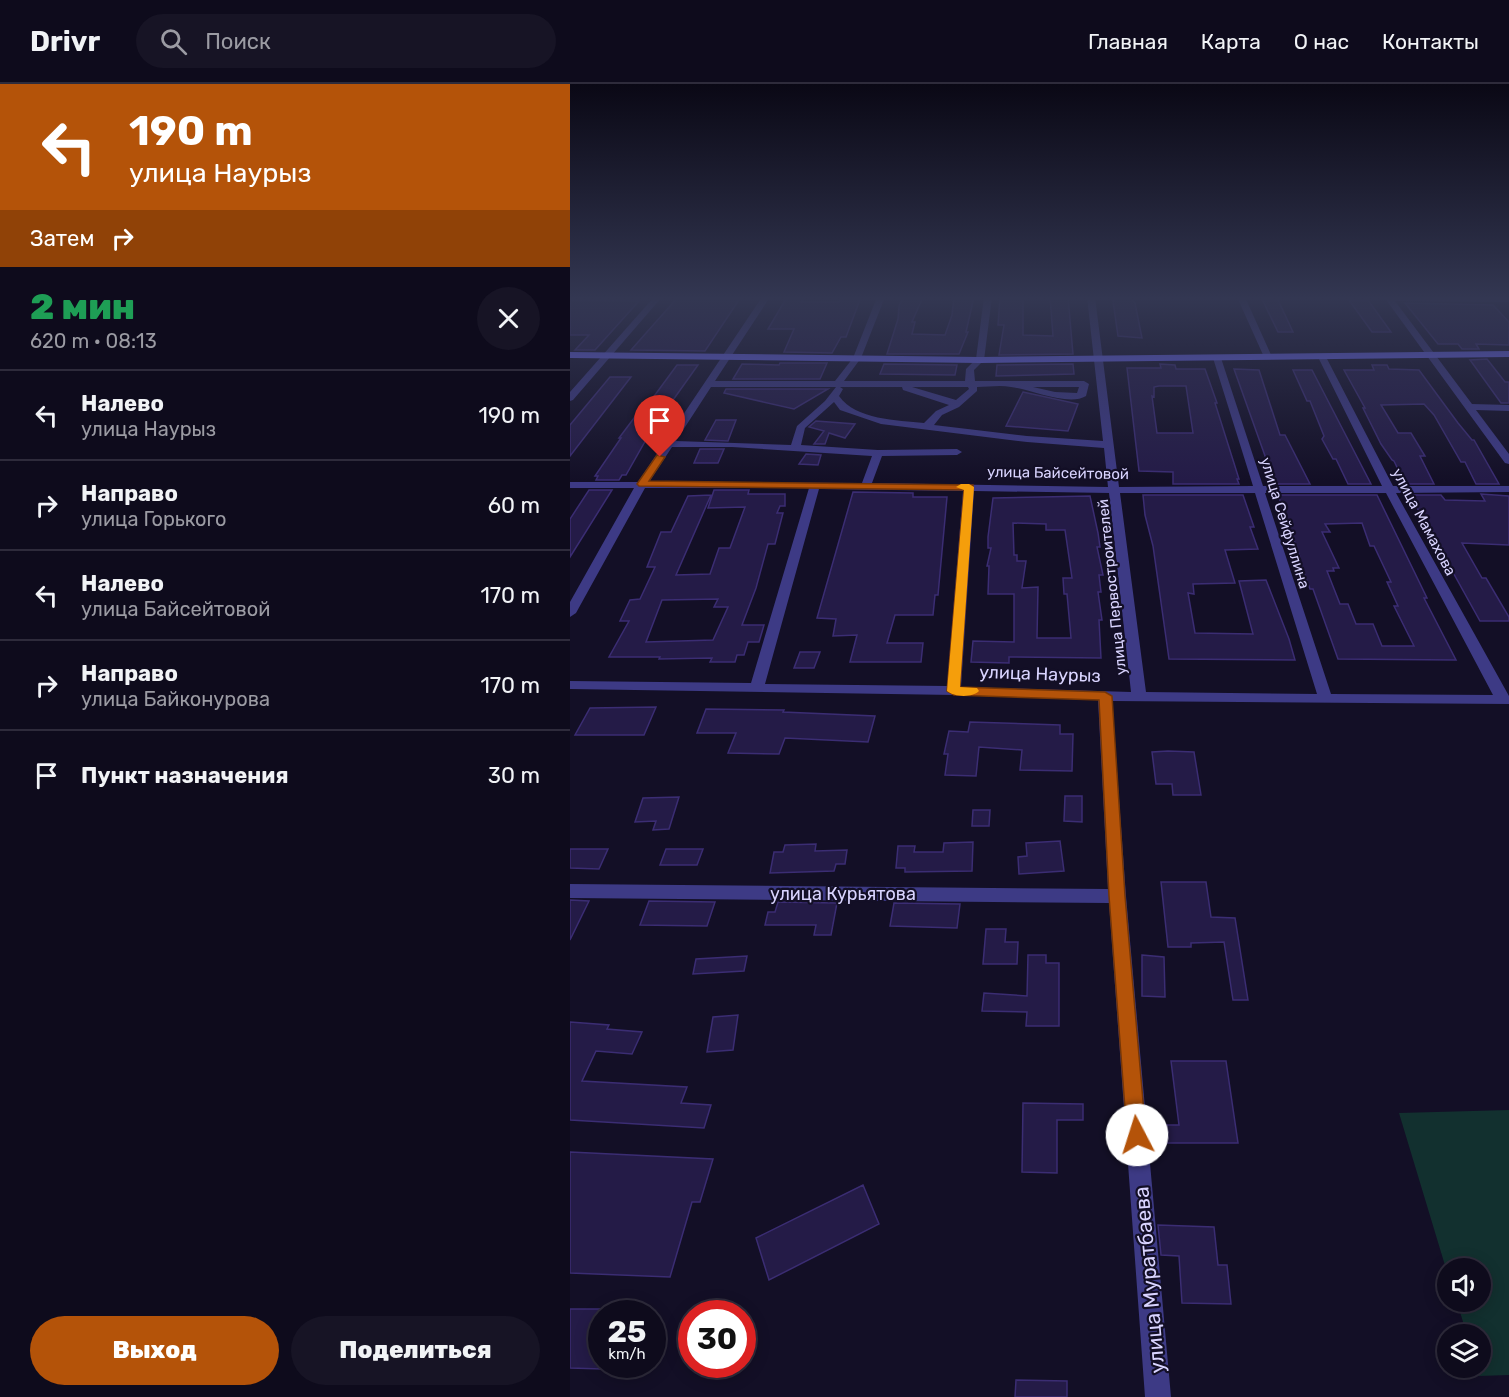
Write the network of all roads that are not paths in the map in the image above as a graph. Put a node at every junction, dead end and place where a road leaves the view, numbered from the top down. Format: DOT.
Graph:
graph roads {
  1 [pos="606,358"];
  2 [pos="723,358"];
  3 [pos="857,358"];
  4 [pos="874,358"];
  5 [pos="1081,358"];
  6 [pos="1097,358"];
  7 [pos="1217,358"];
  8 [pos="1323,358"];
  9 [pos="1434,358"];
  10 [pos="980,360"];
  11 [pos="839,382"];
  12 [pos="877,382"];
  13 [pos="970,383"];
  14 [pos="708,384"];
  15 [pos="1011,384"];
  16 [pos="835,397"];
  17 [pos="570,398"];
  18 [pos="956,405"];
  19 [pos="1471,407"];
  20 [pos="1509,408"];
  21 [pos="926,427"];
  22 [pos="669,444"];
  23 [pos="1110,445"];
  24 [pos="796,449"];
  25 [pos="957,452"];
  26 [pos="878,453"];
  27 [pos="1508,459"];
  28 [pos="642,484"];
  29 [pos="570,485"];
  30 [pos="815,485"];
  31 [pos="866,486"];
  32 [pos="969,487"];
  33 [pos="1258,488"];
  34 [pos="1390,489"];
  35 [pos="1509,489"];
  36 [pos="1116,490"];
  37 [pos="570,613"];
  38 [pos="570,685"];
  39 [pos="757,687"];
  40 [pos="954,691"];
  41 [pos="1105,696"];
  42 [pos="1139,696"];
  43 [pos="1325,697"];
  44 [pos="1506,700"];
  45 [pos="570,891"];
  46 [pos="1117,896"];
  47 [pos="1158,1397"];
  1 -- 17 [label="street"];
  2 -- 14 [label="street"];
  3 -- 11 [label="street"];
  4 -- 10 [label="street"];
  5 -- 10 [label="street"];
  6 -- 23 [label="street, улица Первостроителей"];
  7 -- 33 [label="street, улица Сейфуллина"];
  8 -- 34 [label="street, улица Мамахова"];
  9 -- 19 [label="street"];
  10 -- 13 [label="street"];
  11 -- 12 [label="street"];
  11 -- 14 [label="street"];
  11 -- 16 [label="street"];
  12 -- 13 [label="street"];
  12 -- 18 [label="street"];
  13 -- 15 [label="street"];
  13 -- 18 [label="street"];
  14 -- 22 [label="street"];
  15 -- 15 [label="street"];
  16 -- 21 [label="street"];
  16 -- 24 [label="street"];
  18 -- 21 [label="street"];
  19 -- 20 [label="street"];
  19 -- 27 [label="street"];
  21 -- 23 [label="street"];
  22 -- 24 [label="street"];
  22 -- 28 [label="street"];
  23 -- 36 [label="street, улица Первостроителей"];
  24 -- 26 [label="street"];
  25 -- 26 [label="street"];
  26 -- 31 [label="street"];
  28 -- 29 [label="street, улица Байсейтовой"];
  28 -- 30 [label="street, улица Байсейтовой"];
  28 -- 37 [label="street"];
  30 -- 31 [label="street, улица Байсейтовой"];
  30 -- 39 [label="street"];
  31 -- 32 [label="street, улица Байсейтовой"];
  32 -- 36 [label="street, улица Байсейтовой"];
  32 -- 40 [label="street"];
  33 -- 34 [label="street, улица Байсейтовой"];
  33 -- 36 [label="street, улица Байсейтовой"];
  33 -- 43 [label="street, улица Сейфуллина"];
  34 -- 35 [label="street, улица Байсейтовой"];
  34 -- 44 [label="street, улица Мамахова"];
  36 -- 42 [label="street, улица Первостроителей"];
  38 -- 39 [label="street, улица Наурыз"];
  39 -- 40 [label="street, улица Наурыз"];
  40 -- 41 [label="street, улица Наурыз"];
  41 -- 42 [label="street, улица Наурыз"];
  41 -- 46 [label="street, улица Муратбаева"];
  42 -- 43 [label="street, улица Наурыз"];
  43 -- 44 [label="street, улица Наурыз"];
  45 -- 46 [label="street, улица Курьятова"];
  46 -- 47 [label="street, улица Муратбаева"];
}
